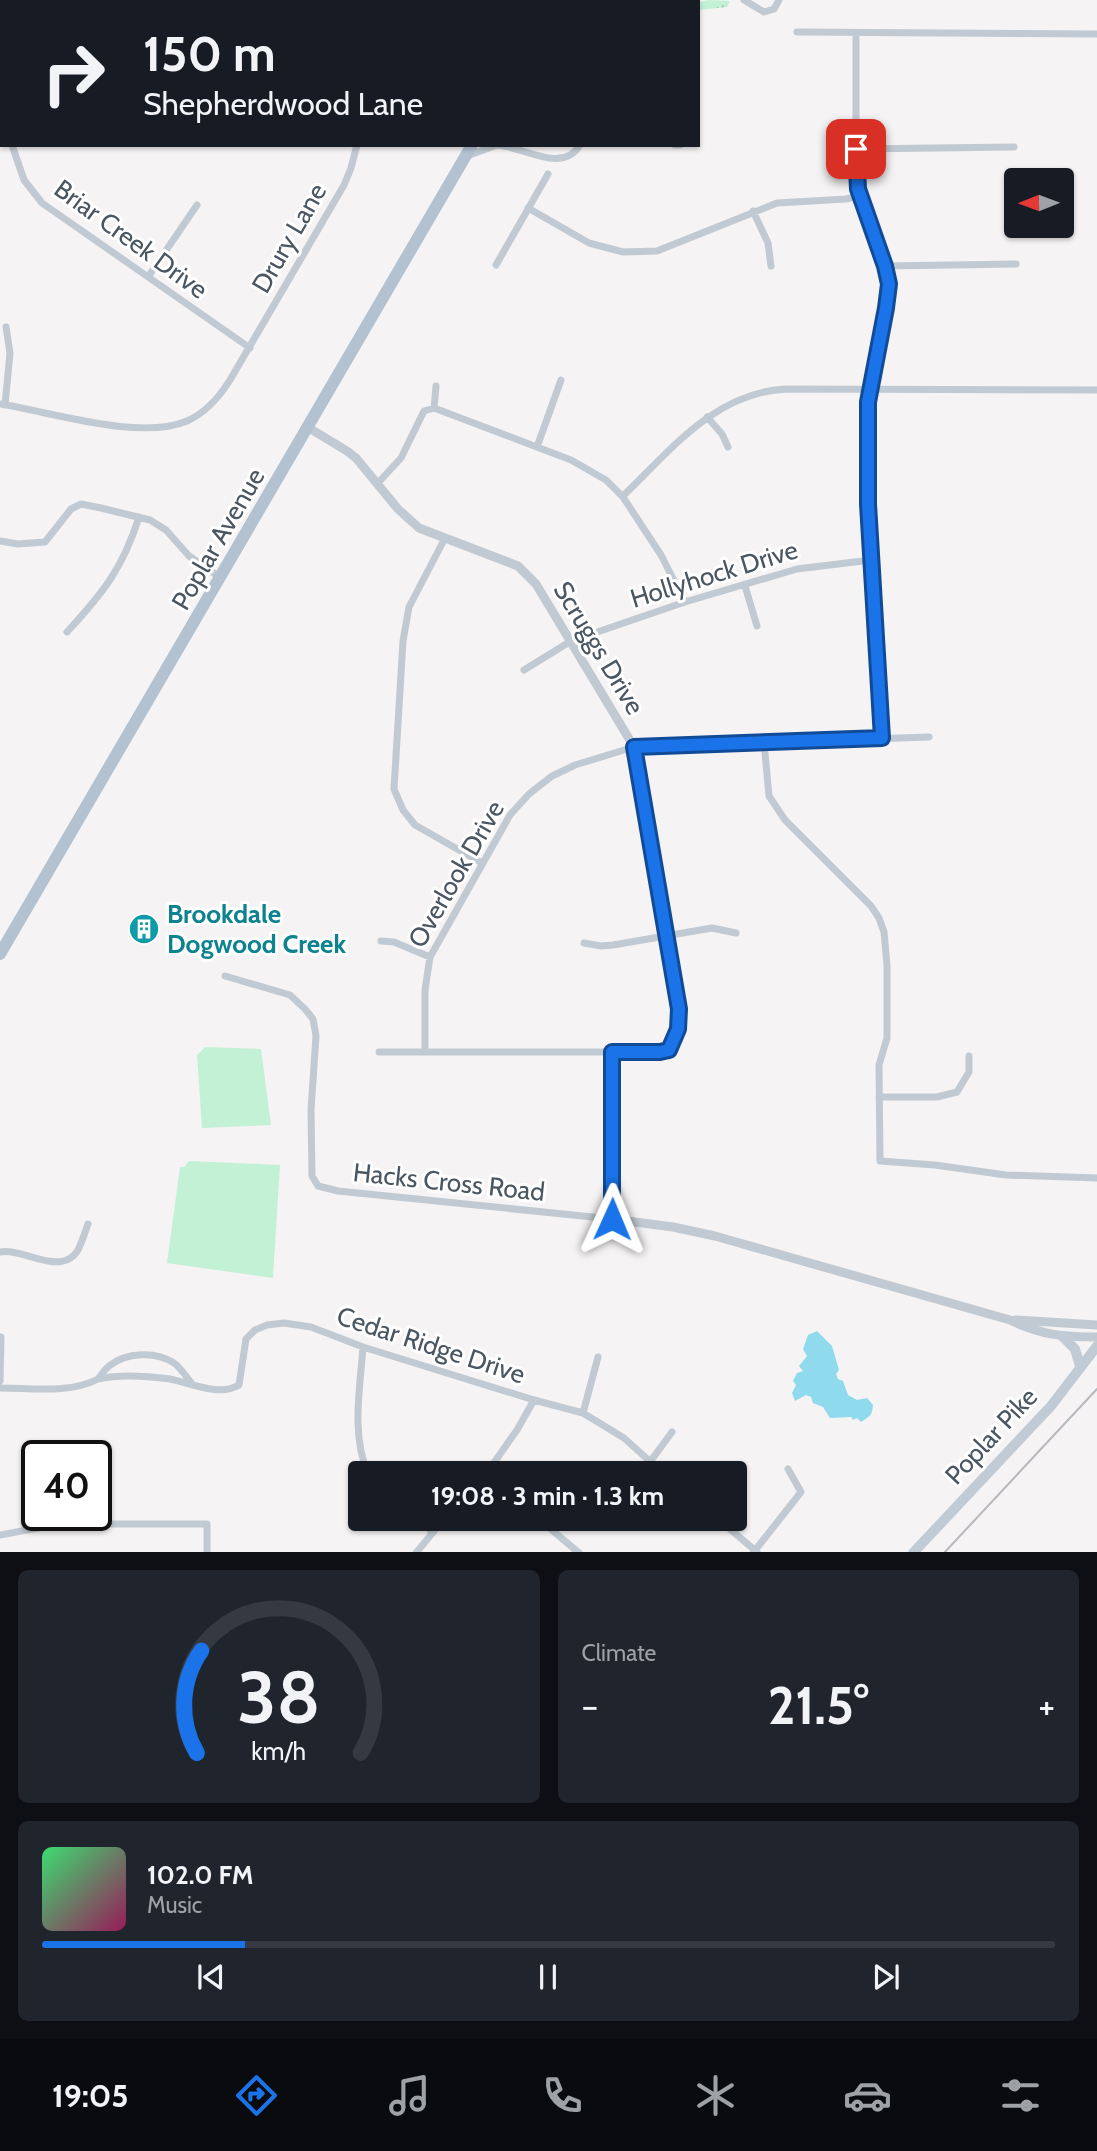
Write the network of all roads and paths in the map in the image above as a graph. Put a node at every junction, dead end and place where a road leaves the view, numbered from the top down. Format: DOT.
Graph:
graph roads {
  1 [pos="744,0"];
  2 [pos="779,0"];
  3 [pos="797,32"];
  4 [pos="856,33"];
  5 [pos="1097,34"];
  6 [pos="13,147"];
  7 [pos="356,147"];
  8 [pos="488,147"];
  9 [pos="518,147"];
  10 [pos="578,147"];
  11 [pos="1014,147"];
  12 [pos="856,149"];
  13 [pos="469,151"];
  14 [pos="548,174"];
  15 [pos="860,196"];
  16 [pos="197,205"];
  17 [pos="528,208"];
  18 [pos="753,211"];
  19 [pos="1016,264"];
  20 [pos="496,265"];
  21 [pos="771,266"];
  22 [pos="885,266"];
  23 [pos="148,277"];
  24 [pos="6,327"];
  25 [pos="250,348"];
  26 [pos="561,380"];
  27 [pos="436,386"];
  28 [pos="870,389"];
  29 [pos="1097,390"];
  30 [pos="3,405"];
  31 [pos="434,408"];
  32 [pos="706,417"];
  33 [pos="309,428"];
  34 [pos="537,446"];
  35 [pos="728,447"];
  36 [pos="378,483"];
  37 [pos="623,496"];
  38 [pos="139,517"];
  39 [pos="444,540"];
  40 [pos="0,541"];
  41 [pos="871,560"];
  42 [pos="221,578"];
  43 [pos="745,586"];
  44 [pos="685,602"];
  45 [pos="757,626"];
  46 [pos="67,632"];
  47 [pos="571,641"];
  48 [pos="524,670"];
  49 [pos="929,737"];
  50 [pos="882,738"];
  51 [pos="764,742"];
  52 [pos="634,747"];
  53 [pos="482,863"];
  54 [pos="736,933"];
  55 [pos="667,935"];
  56 [pos="381,940"];
  57 [pos="584,943"];
  58 [pos="0,954"];
  59 [pos="430,957"];
  60 [pos="225,976"];
  61 [pos="379,1052"];
  62 [pos="425,1052"];
  63 [pos="612,1052"];
  64 [pos="969,1056"];
  65 [pos="879,1097"];
  66 [pos="1097,1178"];
  67 [pos="612,1219"];
  68 [pos="88,1224"];
  69 [pos="0,1252"];
  70 [pos="1010,1320"];
  71 [pos="1097,1325"];
  72 [pos="1062,1336"];
  73 [pos="1,1337"];
  74 [pos="1097,1337"];
  75 [pos="1097,1346"];
  76 [pos="363,1347"];
  77 [pos="598,1357"];
  78 [pos="1080,1366"];
  79 [pos="98,1379"];
  80 [pos="0,1381"];
  81 [pos="193,1385"];
  82 [pos="0,1388"];
  83 [pos="534,1400"];
  84 [pos="583,1413"];
  85 [pos="672,1432"];
  86 [pos="363,1461"];
  87 [pos="495,1461"];
  88 [pos="649,1461"];
  89 [pos="651,1461"];
  90 [pos="788,1469"];
  91 [pos="554,1531"];
  92 [pos="731,1531"];
  93 [pos="433,1532"];
  94 [pos="0,1535"];
  95 [pos="207,1552"];
  96 [pos="416,1552"];
  97 [pos="579,1552"];
  98 [pos="755,1552"];
  99 [pos="913,1552"];
  1 -- 2 [label="street"];
  3 -- 4 [label="street"];
  4 -- 5 [label="street"];
  4 -- 12 [label="street"];
  6 -- 23 [label="street, Briar Creek Drive"];
  7 -- 25 [label="street, Drury Lane"];
  8 -- 13 [label="street"];
  9 -- 10 [label="street"];
  11 -- 12 [label="street"];
  12 -- 15 [label="street"];
  13 -- 33 [label="main road, Poplar Avenue"];
  14 -- 17 [label="street"];
  15 -- 18 [label="street"];
  15 -- 22 [label="street"];
  16 -- 23 [label="street"];
  17 -- 18 [label="street"];
  17 -- 20 [label="street"];
  18 -- 21 [label="street"];
  19 -- 22 [label="street"];
  22 -- 28 [label="street"];
  23 -- 25 [label="street, Briar Creek Drive"];
  24 -- 30 [label="street"];
  25 -- 30 [label="street, Drury Lane"];
  26 -- 34 [label="street"];
  27 -- 31 [label="street"];
  28 -- 29 [label="street"];
  28 -- 32 [label="street"];
  28 -- 41 [label="street"];
  31 -- 34 [label="street"];
  31 -- 36 [label="street"];
  32 -- 35 [label="street"];
  32 -- 37 [label="street"];
  33 -- 36 [label="street, Scruggs Drive"];
  33 -- 42 [label="main road, Poplar Avenue"];
  34 -- 37 [label="street"];
  36 -- 39 [label="street, Scruggs Drive"];
  37 -- 44 [label="street"];
  38 -- 40 [label="street"];
  38 -- 42 [label="street"];
  38 -- 46 [label="street"];
  39 -- 47 [label="street, Scruggs Drive"];
  39 -- 53 [label="street"];
  41 -- 43 [label="street, Hollyhock Drive"];
  41 -- 50 [label="street"];
  42 -- 58 [label="main road, Poplar Avenue"];
  43 -- 44 [label="street, Hollyhock Drive"];
  43 -- 45 [label="street"];
  44 -- 47 [label="street, Hollyhock Drive"];
  47 -- 48 [label="street, Hollyhock Drive"];
  47 -- 52 [label="street, Scruggs Drive"];
  49 -- 50 [label="street, Overlook Drive"];
  50 -- 51 [label="street, Overlook Drive"];
  51 -- 52 [label="street, Overlook Drive"];
  51 -- 65 [label="street"];
  52 -- 53 [label="street, Overlook Drive"];
  52 -- 55 [label="street, Scruggs Drive"];
  53 -- 59 [label="street, Overlook Drive"];
  54 -- 55 [label="street"];
  55 -- 57 [label="street"];
  55 -- 63 [label="street, Scruggs Drive"];
  56 -- 59 [label="street"];
  59 -- 62 [label="street, Overlook Drive"];
  60 -- 67 [label="street, Hacks Cross Road"];
  61 -- 62 [label="street"];
  62 -- 63 [label="street"];
  63 -- 67 [label="street"];
  64 -- 65 [label="street"];
  65 -- 66 [label="street"];
  67 -- 70 [label="street, Hacks Cross Road"];
  68 -- 69 [label="street"];
  70 -- 71 [label="street, Hacks Cross Road"];
  70 -- 72 [label="street, Hacks Cross Road"];
  72 -- 74 [label="street, Hacks Cross Road"];
  72 -- 78 [label="main road"];
  73 -- 80 [label="street"];
  75 -- 78 [label="main road, Poplar Pike"];
  76 -- 81 [label="street, Cedar Ridge Drive"];
  76 -- 83 [label="street, Cedar Ridge Drive"];
  76 -- 86 [label="street"];
  77 -- 84 [label="street"];
  78 -- 99 [label="main road, Poplar Pike"];
  79 -- 81 [label="street"];
  79 -- 81 [label="street"];
  79 -- 82 [label="street"];
  83 -- 84 [label="street, Cedar Ridge Drive"];
  83 -- 87 [label="street"];
  84 -- 88 [label="street, Cedar Ridge Drive"];
  85 -- 89 [label="street"];
  90 -- 98 [label="street"];
  91 -- 97 [label="street"];
  92 -- 98 [label="street"];
  93 -- 96 [label="street"];
  94 -- 95 [label="street"];
}
